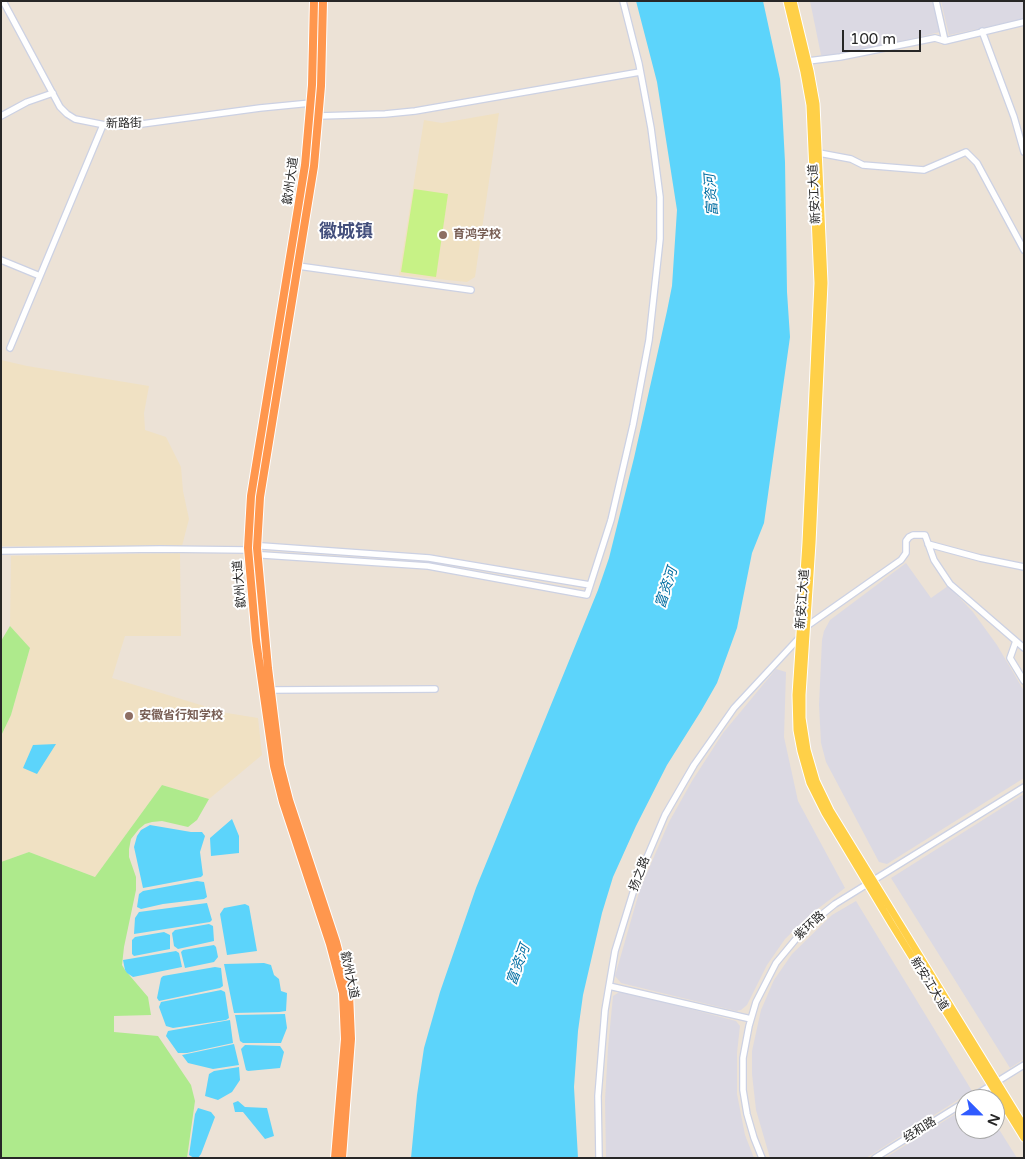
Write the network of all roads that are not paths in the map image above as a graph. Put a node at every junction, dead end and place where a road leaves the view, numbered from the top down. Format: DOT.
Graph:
graph roads {
  1 [pos="3,1"];
  2 [pos="314,1"];
  3 [pos="323,1"];
  4 [pos="623,1"];
  5 [pos="787,1"];
  6 [pos="793,1"];
  7 [pos="936,1"];
  8 [pos="1024,22"];
  9 [pos="982,31"];
  10 [pos="945,41"];
  11 [pos="808,61"];
  12 [pos="640,72"];
  13 [pos="53,92"];
  14 [pos="311,103"];
  15 [pos="1,116"];
  16 [pos="319,116"];
  17 [pos="103,125"];
  18 [pos="1024,152"];
  19 [pos="819,153"];
  20 [pos="1024,250"];
  21 [pos="1,260"];
  22 [pos="298,266"];
  23 [pos="40,276"];
  24 [pos="472,290"];
  25 [pos="10,348"];
  26 [pos="928,544"];
  27 [pos="257,546"];
  28 [pos="1,550"];
  29 [pos="248,550"];
  30 [pos="257,555"];
  31 [pos="1024,567"];
  32 [pos="590,585"];
  33 [pos="807,626"];
  34 [pos="800,637"];
  35 [pos="1016,641"];
  36 [pos="1024,648"];
  37 [pos="1024,681"];
  38 [pos="435,689"];
  39 [pos="271,690"];
  40 [pos="1024,787"];
  41 [pos="870,882"];
  42 [pos="609,986"];
  43 [pos="750,1019"];
  44 [pos="1024,1065"];
  45 [pos="994,1084"];
  46 [pos="986,1089"];
  47 [pos="955,1108"];
  48 [pos="1024,1126"];
  49 [pos="1024,1138"];
  50 [pos="335,1158"];
  51 [pos="342,1158"];
  52 [pos="599,1158"];
  53 [pos="762,1158"];
  54 [pos="875,1158"];
  1 -- 13 [label="street, 新路街"];
  2 -- 14 [label="highway, 歙州大道"];
  3 -- 16 [label="highway, 歙州大道"];
  4 -- 12 [label="street"];
  5 -- 34 [label="main road, 新安江大道"];
  6 -- 11 [label="main road, 新安江大道"];
  7 -- 10 [label="street"];
  8 -- 9 [label="street"];
  9 -- 10 [label="street"];
  9 -- 18 [label="street"];
  10 -- 11 [label="street"];
  11 -- 19 [label="main road, 新安江大道"];
  12 -- 16 [label="street"];
  12 -- 32 [label="street"];
  13 -- 15 [label="street"];
  13 -- 17 [label="street, 新路街"];
  14 -- 17 [label="street, 新路街"];
  14 -- 29 [label="highway, 歙州大道"];
  16 -- 22 [label="highway, 歙州大道"];
  17 -- 23 [label="street"];
  19 -- 20 [label="street"];
  19 -- 33 [label="main road, 新安江大道"];
  21 -- 23 [label="street"];
  22 -- 24 [label="street"];
  22 -- 27 [label="highway, 歙州大道"];
  23 -- 25 [label="street"];
  26 -- 31 [label="street"];
  26 -- 33 [label="street"];
  26 -- 35 [label="street"];
  27 -- 29 [label="street"];
  27 -- 30 [label="highway, 歙州大道"];
  27 -- 32 [label="street"];
  28 -- 29 [label="street"];
  29 -- 30 [label="street"];
  29 -- 50 [label="highway, 歙州大道"];
  30 -- 32 [label="street"];
  30 -- 39 [label="highway, 歙州大道"];
  33 -- 41 [label="main road, 新安江大道"];
  34 -- 41 [label="main road, 新安江大道"];
  34 -- 42 [label="street, 扬之路"];
  35 -- 36 [label="street"];
  35 -- 37 [label="street"];
  38 -- 39 [label="street"];
  39 -- 51 [label="highway, 歙州大道"];
  40 -- 41 [label="street, 紫环路"];
  41 -- 43 [label="street, 紫环路"];
  41 -- 45 [label="main road, 新安江大道"];
  42 -- 43 [label="street"];
  42 -- 52 [label="street, 扬之路"];
  43 -- 53 [label="street, 紫环路"];
  44 -- 45 [label="street"];
  45 -- 46 [label="street"];
  45 -- 48 [label="main road, 新安江大道"];
  45 -- 49 [label="main road, 新安江大道"];
  47 -- 54 [label="street, 经和路"];
}
